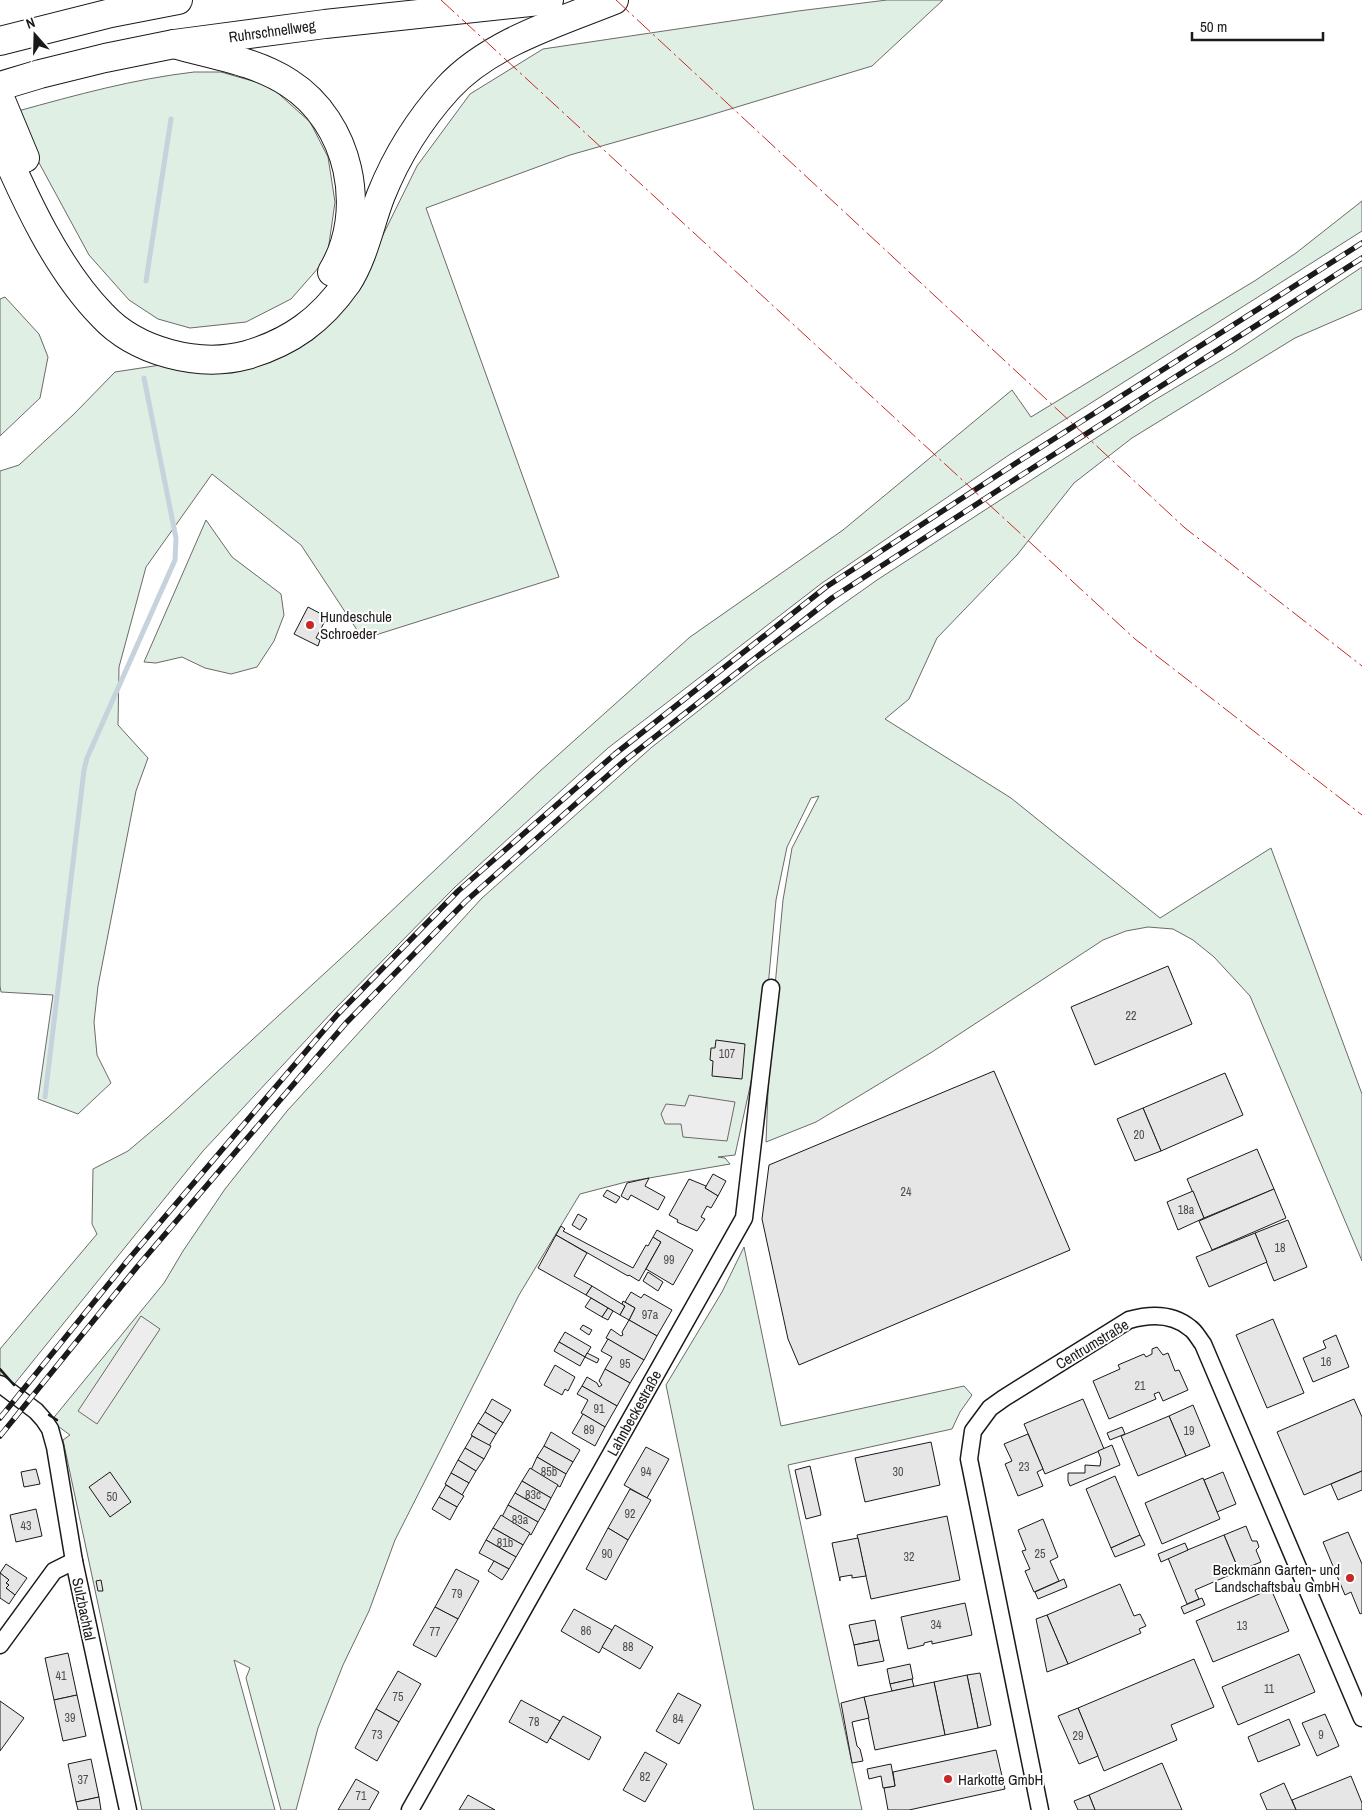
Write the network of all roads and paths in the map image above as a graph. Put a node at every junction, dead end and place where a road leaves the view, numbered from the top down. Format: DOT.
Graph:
graph roads {
  1 [pos="178,0"];
  2 [pos="548,0"];
  3 [pos="614,0"];
  4 [pos="11,38"];
  5 [pos="174,44"];
  6 [pos="0,86"];
  7 [pos="0,98"];
  8 [pos="0,141"];
  9 [pos="771,988"];
  10 [pos="0,1384"];
  11 [pos="74,1561"];
  12 [pos="0,1645"];
  13 [pos="1362,1718"];
  14 [pos="128,1810"];
  15 [pos="410,1810"];
  16 [pos="1040,1810"];
  1 -- 4 [label="highway"];
  2 -- 5 [label="highway, Ruhrschnellweg"];
  3 -- 8 [label="highway"];
  5 -- 6 [label="highway, Ruhrschnellweg"];
  5 -- 7 [label="highway"];
  9 -- 15 [label="street, Lahnbeckestraße"];
  10 -- 11 [label="street, Sulzbachtal"];
  11 -- 12 [label="street"];
  11 -- 14 [label="street, Sulzbachtal"];
  13 -- 16 [label="street, Centrumstraße"];
}
